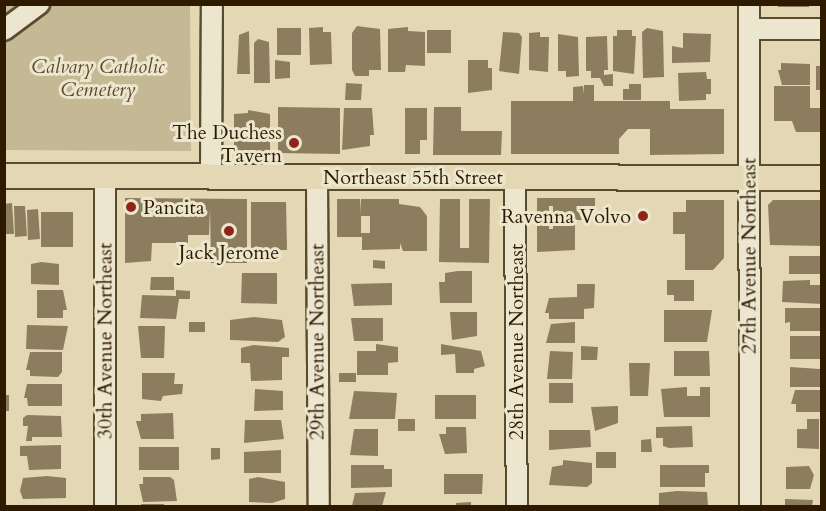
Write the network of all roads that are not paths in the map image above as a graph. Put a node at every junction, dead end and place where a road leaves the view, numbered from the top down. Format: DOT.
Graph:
graph roads {
  1 [pos="39,4"];
  2 [pos="212,4"];
  3 [pos="748,4"];
  4 [pos="749,28"];
  5 [pos="822,29"];
  6 [pos="4,30"];
  7 [pos="4,176"];
  8 [pos="105,176"];
  9 [pos="211,177"];
  10 [pos="316,177"];
  11 [pos="514,177"];
  12 [pos="748,178"];
  13 [pos="822,178"];
  14 [pos="105,507"];
  15 [pos="319,507"];
  16 [pos="517,507"];
  17 [pos="750,507"];
  1 -- 6 [label="street"];
  2 -- 9 [label="street"];
  3 -- 4 [label="street, 27th Avenue Northeast"];
  4 -- 5 [label="street"];
  4 -- 12 [label="street, 27th Avenue Northeast"];
  7 -- 8 [label="main road, Northeast 55th Street"];
  8 -- 9 [label="main road, Northeast 55th Street"];
  8 -- 14 [label="street, 30th Avenue Northeast"];
  9 -- 10 [label="main road, Northeast 55th Street"];
  10 -- 11 [label="main road, Northeast 55th Street"];
  10 -- 15 [label="street, 29th Avenue Northeast"];
  11 -- 12 [label="main road, Northeast 55th Street"];
  11 -- 16 [label="street, 28th Avenue Northeast"];
  12 -- 13 [label="main road, Northeast 55th Street"];
  12 -- 17 [label="street, 27th Avenue Northeast"];
}
